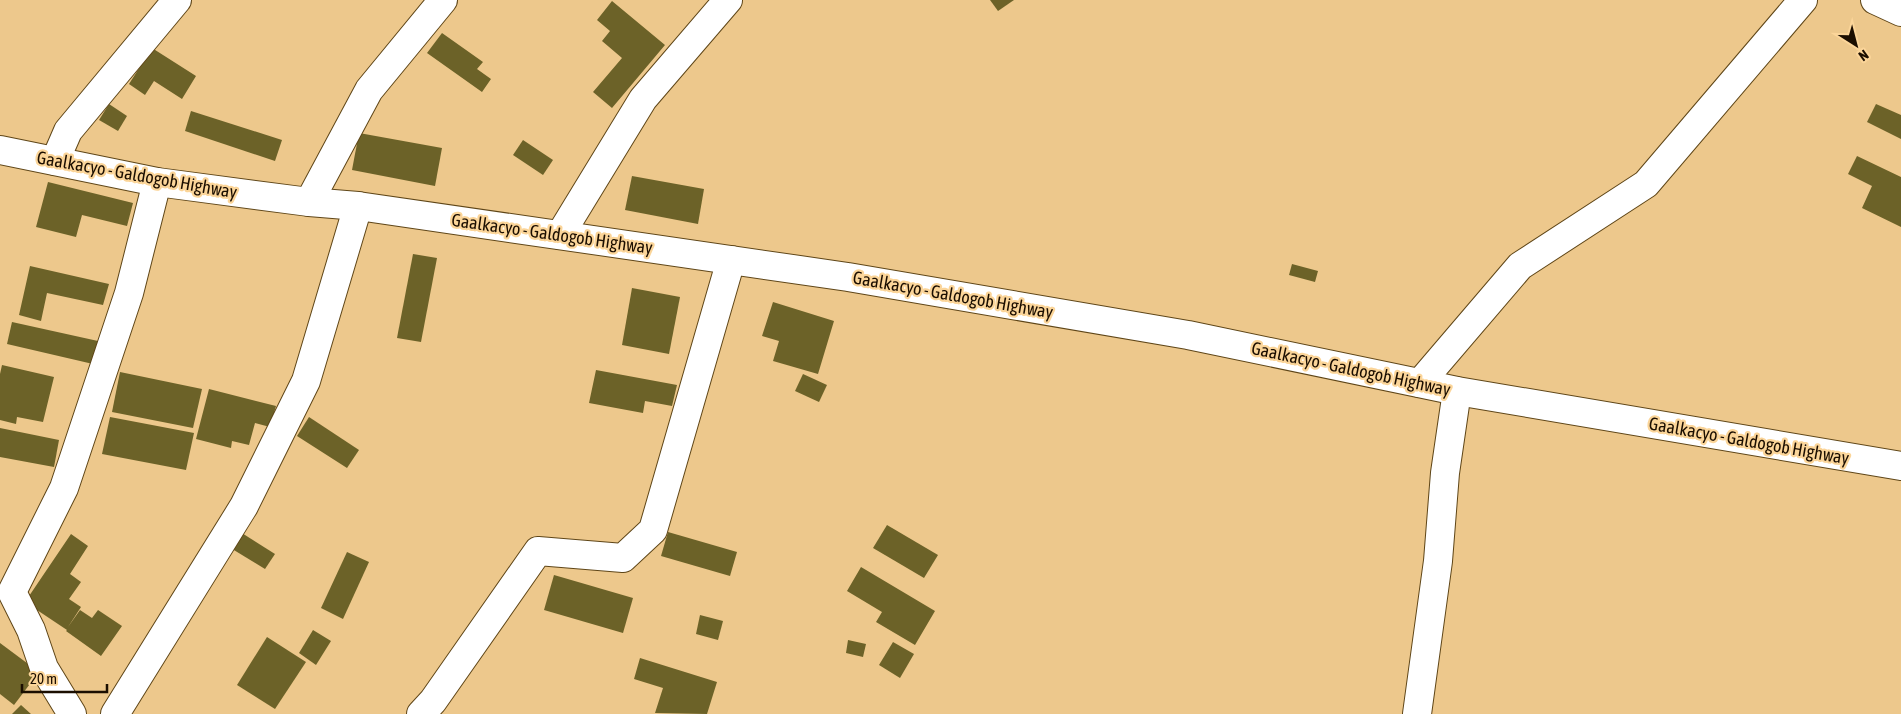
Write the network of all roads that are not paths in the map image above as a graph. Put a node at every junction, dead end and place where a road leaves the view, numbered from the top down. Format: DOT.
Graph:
graph roads {
  1 [pos="177,0"];
  2 [pos="443,0"];
  3 [pos="728,0"];
  4 [pos="1803,0"];
  5 [pos="1876,0"];
  6 [pos="1901,12"];
  7 [pos="0,150"];
  8 [pos="55,161"];
  9 [pos="157,182"];
  10 [pos="309,202"];
  11 [pos="358,206"];
  12 [pos="560,236"];
  13 [pos="731,260"];
  14 [pos="1420,383"];
  15 [pos="1458,391"];
  16 [pos="1901,466"];
  17 [pos="6,590"];
  18 [pos="72,714"];
  19 [pos="116,714"];
  20 [pos="421,714"];
  21 [pos="1416,714"];
  1 -- 8 [label="street"];
  2 -- 10 [label="street"];
  3 -- 12 [label="street"];
  4 -- 14 [label="street"];
  5 -- 6 [label="street"];
  7 -- 8 [label="street, Gaalkacyo - Galdogob Highway"];
  8 -- 9 [label="street, Gaalkacyo - Galdogob Highway"];
  9 -- 10 [label="street, Gaalkacyo - Galdogob Highway"];
  9 -- 17 [label="street"];
  10 -- 11 [label="street, Gaalkacyo - Galdogob Highway"];
  11 -- 12 [label="street, Gaalkacyo - Galdogob Highway"];
  11 -- 19 [label="street"];
  12 -- 13 [label="street, Gaalkacyo - Galdogob Highway"];
  13 -- 14 [label="street, Gaalkacyo - Galdogob Highway"];
  13 -- 20 [label="street"];
  14 -- 15 [label="street, Gaalkacyo - Galdogob Highway"];
  15 -- 16 [label="street, Gaalkacyo - Galdogob Highway"];
  15 -- 21 [label="street"];
  17 -- 18 [label="street"];
}
